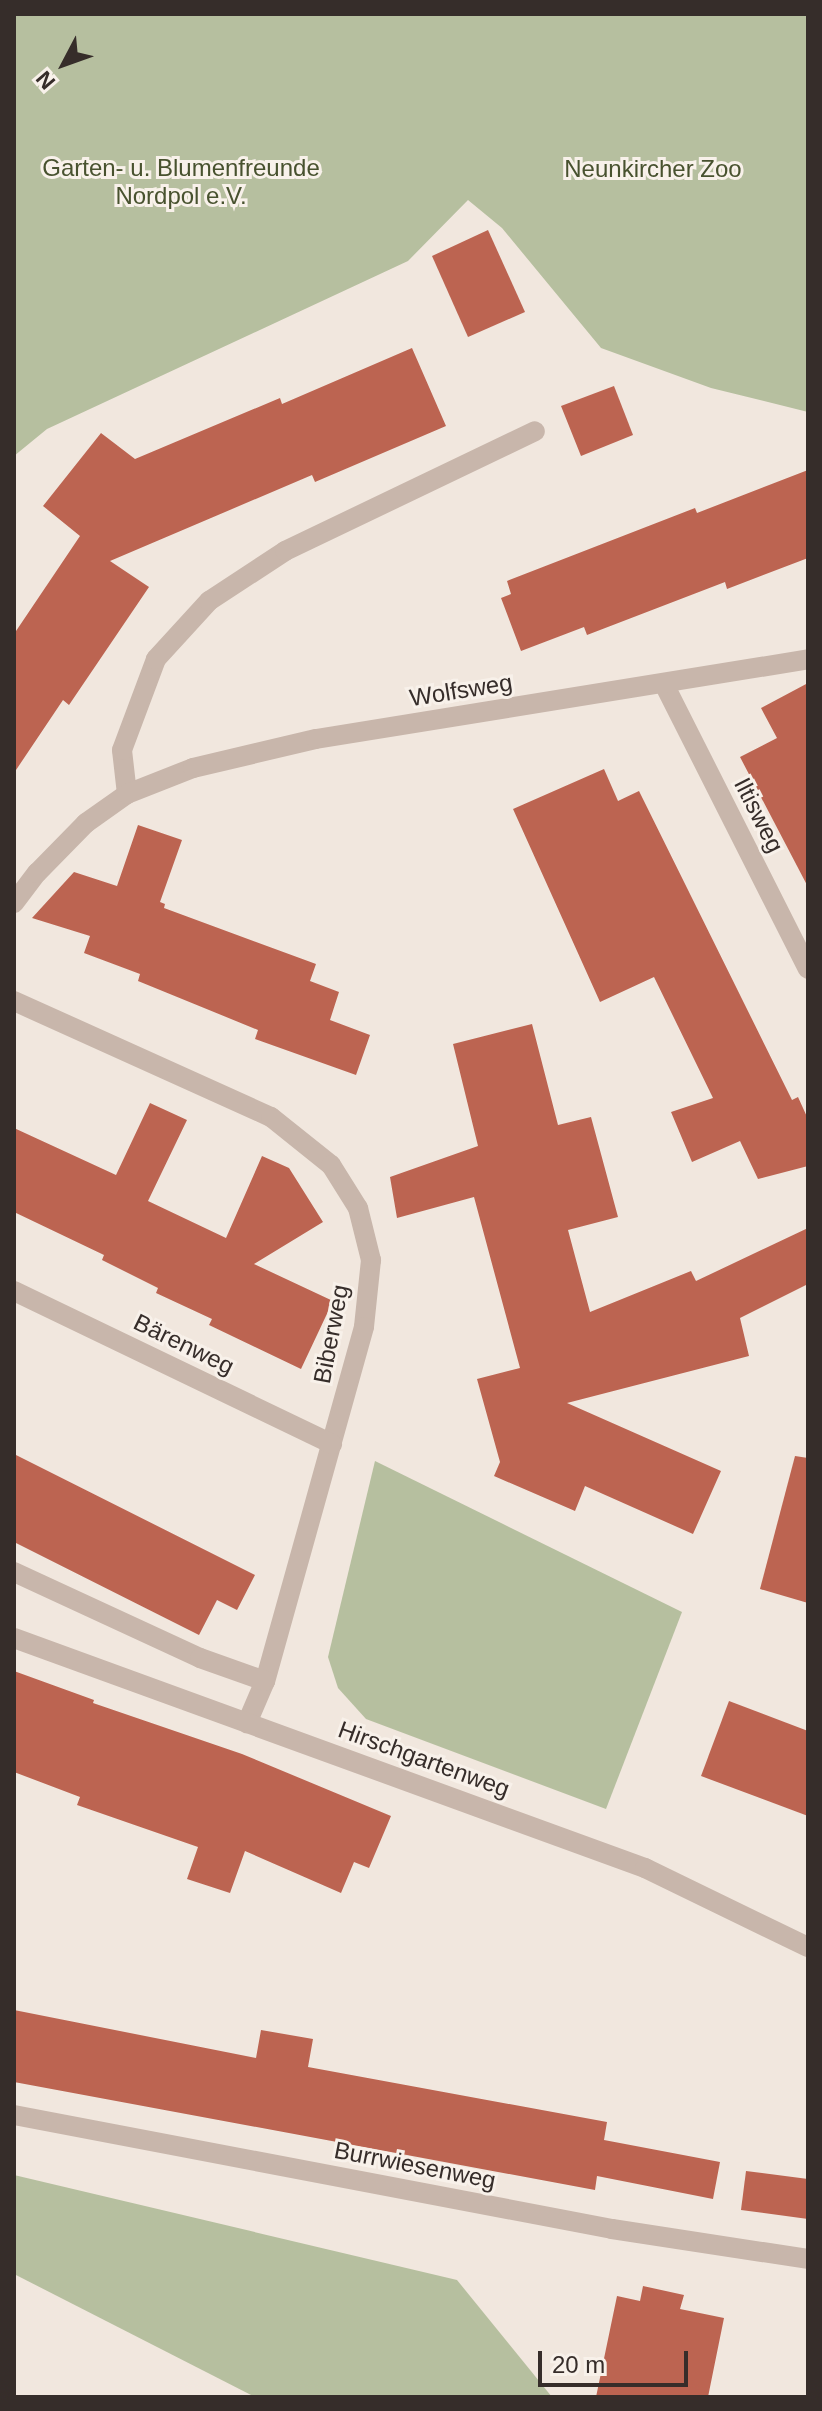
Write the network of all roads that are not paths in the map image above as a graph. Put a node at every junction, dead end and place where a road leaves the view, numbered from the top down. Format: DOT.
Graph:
graph roads {
  1 [pos="535,431"];
  2 [pos="808,659"];
  3 [pos="664,684"];
  4 [pos="127,794"];
  5 [pos="14,903"];
  6 [pos="808,969"];
  7 [pos="14,1001"];
  8 [pos="14,1291"];
  9 [pos="332,1444"];
  10 [pos="14,1572"];
  11 [pos="14,1638"];
  12 [pos="265,1681"];
  13 [pos="247,1723"];
  14 [pos="808,1947"];
  15 [pos="14,2115"];
  16 [pos="808,2259"];
  1 -- 4 [label="street"];
  2 -- 3 [label="street, Wolfsweg"];
  3 -- 4 [label="street, Wolfsweg"];
  3 -- 6 [label="street, Iltisweg"];
  4 -- 5 [label="street, Wolfsweg"];
  7 -- 9 [label="street, Biberweg"];
  8 -- 9 [label="street, Bärenweg"];
  9 -- 12 [label="street, Biberweg"];
  10 -- 12 [label="street"];
  11 -- 13 [label="street, Hirschgartenweg"];
  12 -- 13 [label="street, Biberweg"];
  13 -- 14 [label="street, Hirschgartenweg"];
  15 -- 16 [label="street, Burrwiesenweg"];
}
